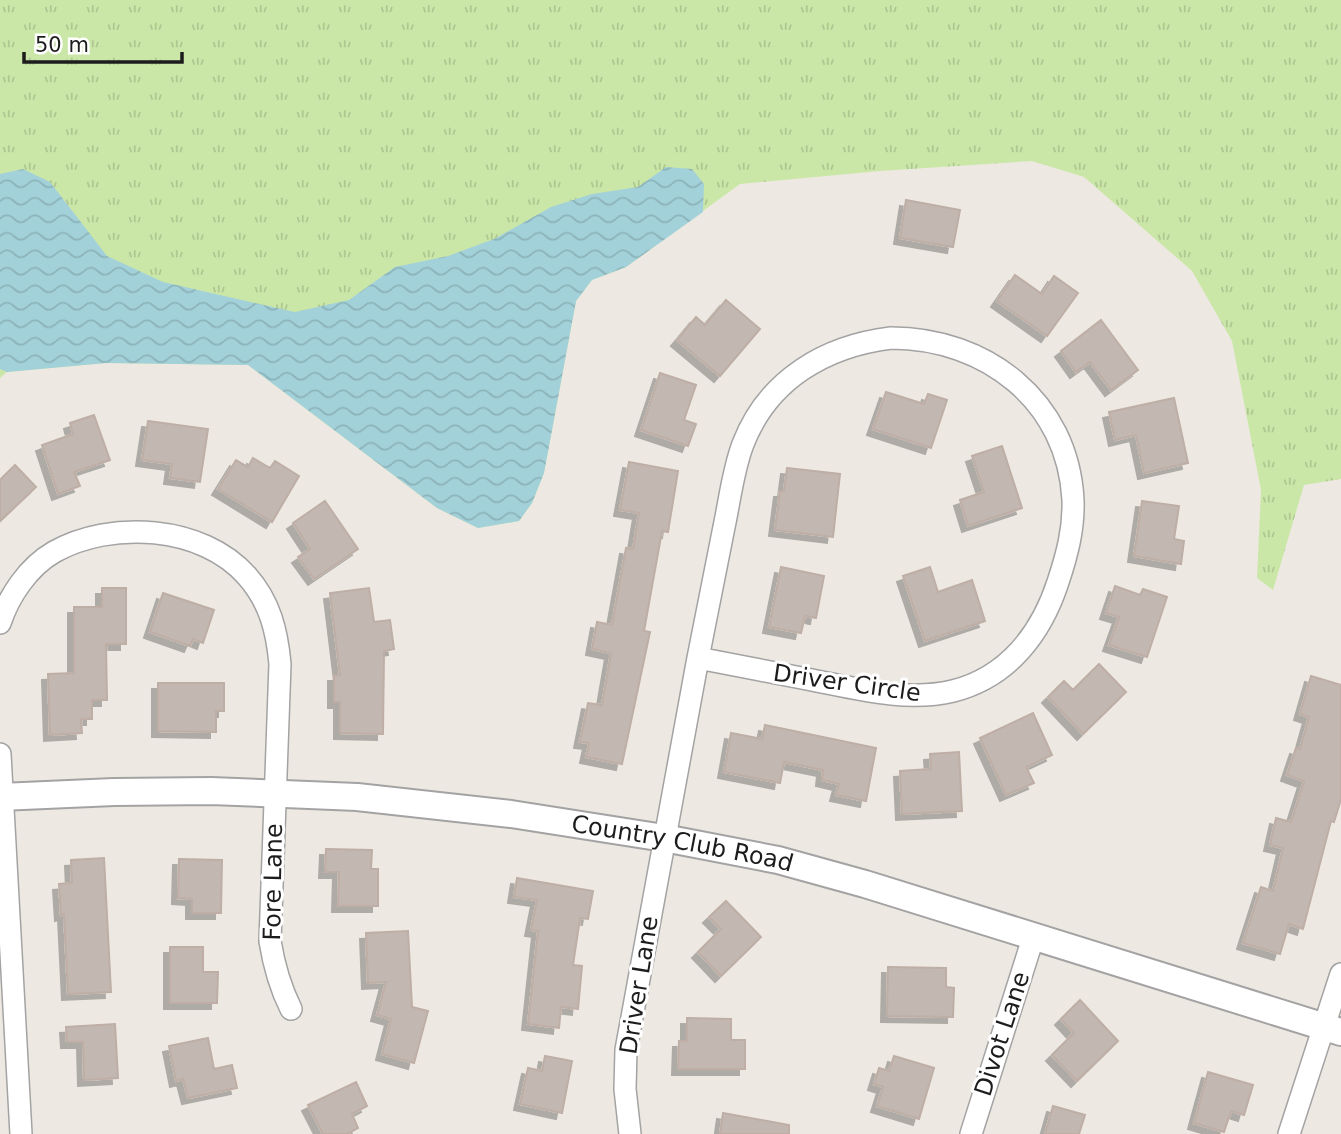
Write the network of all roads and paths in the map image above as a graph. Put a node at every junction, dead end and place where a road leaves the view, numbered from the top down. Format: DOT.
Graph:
graph roads {
  1 [pos="0,623"];
  2 [pos="698,658"];
  3 [pos="0,754"];
  4 [pos="275,793"];
  5 [pos="1,796"];
  6 [pos="664,838"];
  7 [pos="1034,934"];
  8 [pos="1341,974"];
  9 [pos="291,1009"];
  10 [pos="1332,1029"];
  11 [pos="21,1134"];
  12 [pos="630,1134"];
  13 [pos="971,1134"];
  14 [pos="1289,1134"];
  1 -- 4 [label="street, Fore Lane"];
  2 -- 2 [label="street, Driver Circle"];
  2 -- 6 [label="street, Driver Circle"];
  3 -- 5 [label="street"];
  4 -- 5 [label="street, Country Club Road"];
  4 -- 6 [label="street, Country Club Road"];
  4 -- 9 [label="street, Fore Lane"];
  5 -- 11 [label="street"];
  6 -- 7 [label="street, Country Club Road"];
  6 -- 12 [label="street, Driver Lane"];
  7 -- 10 [label="street, Country Club Road"];
  7 -- 13 [label="street, Divot Lane"];
  8 -- 10 [label="street"];
  10 -- 14 [label="street"];
}
